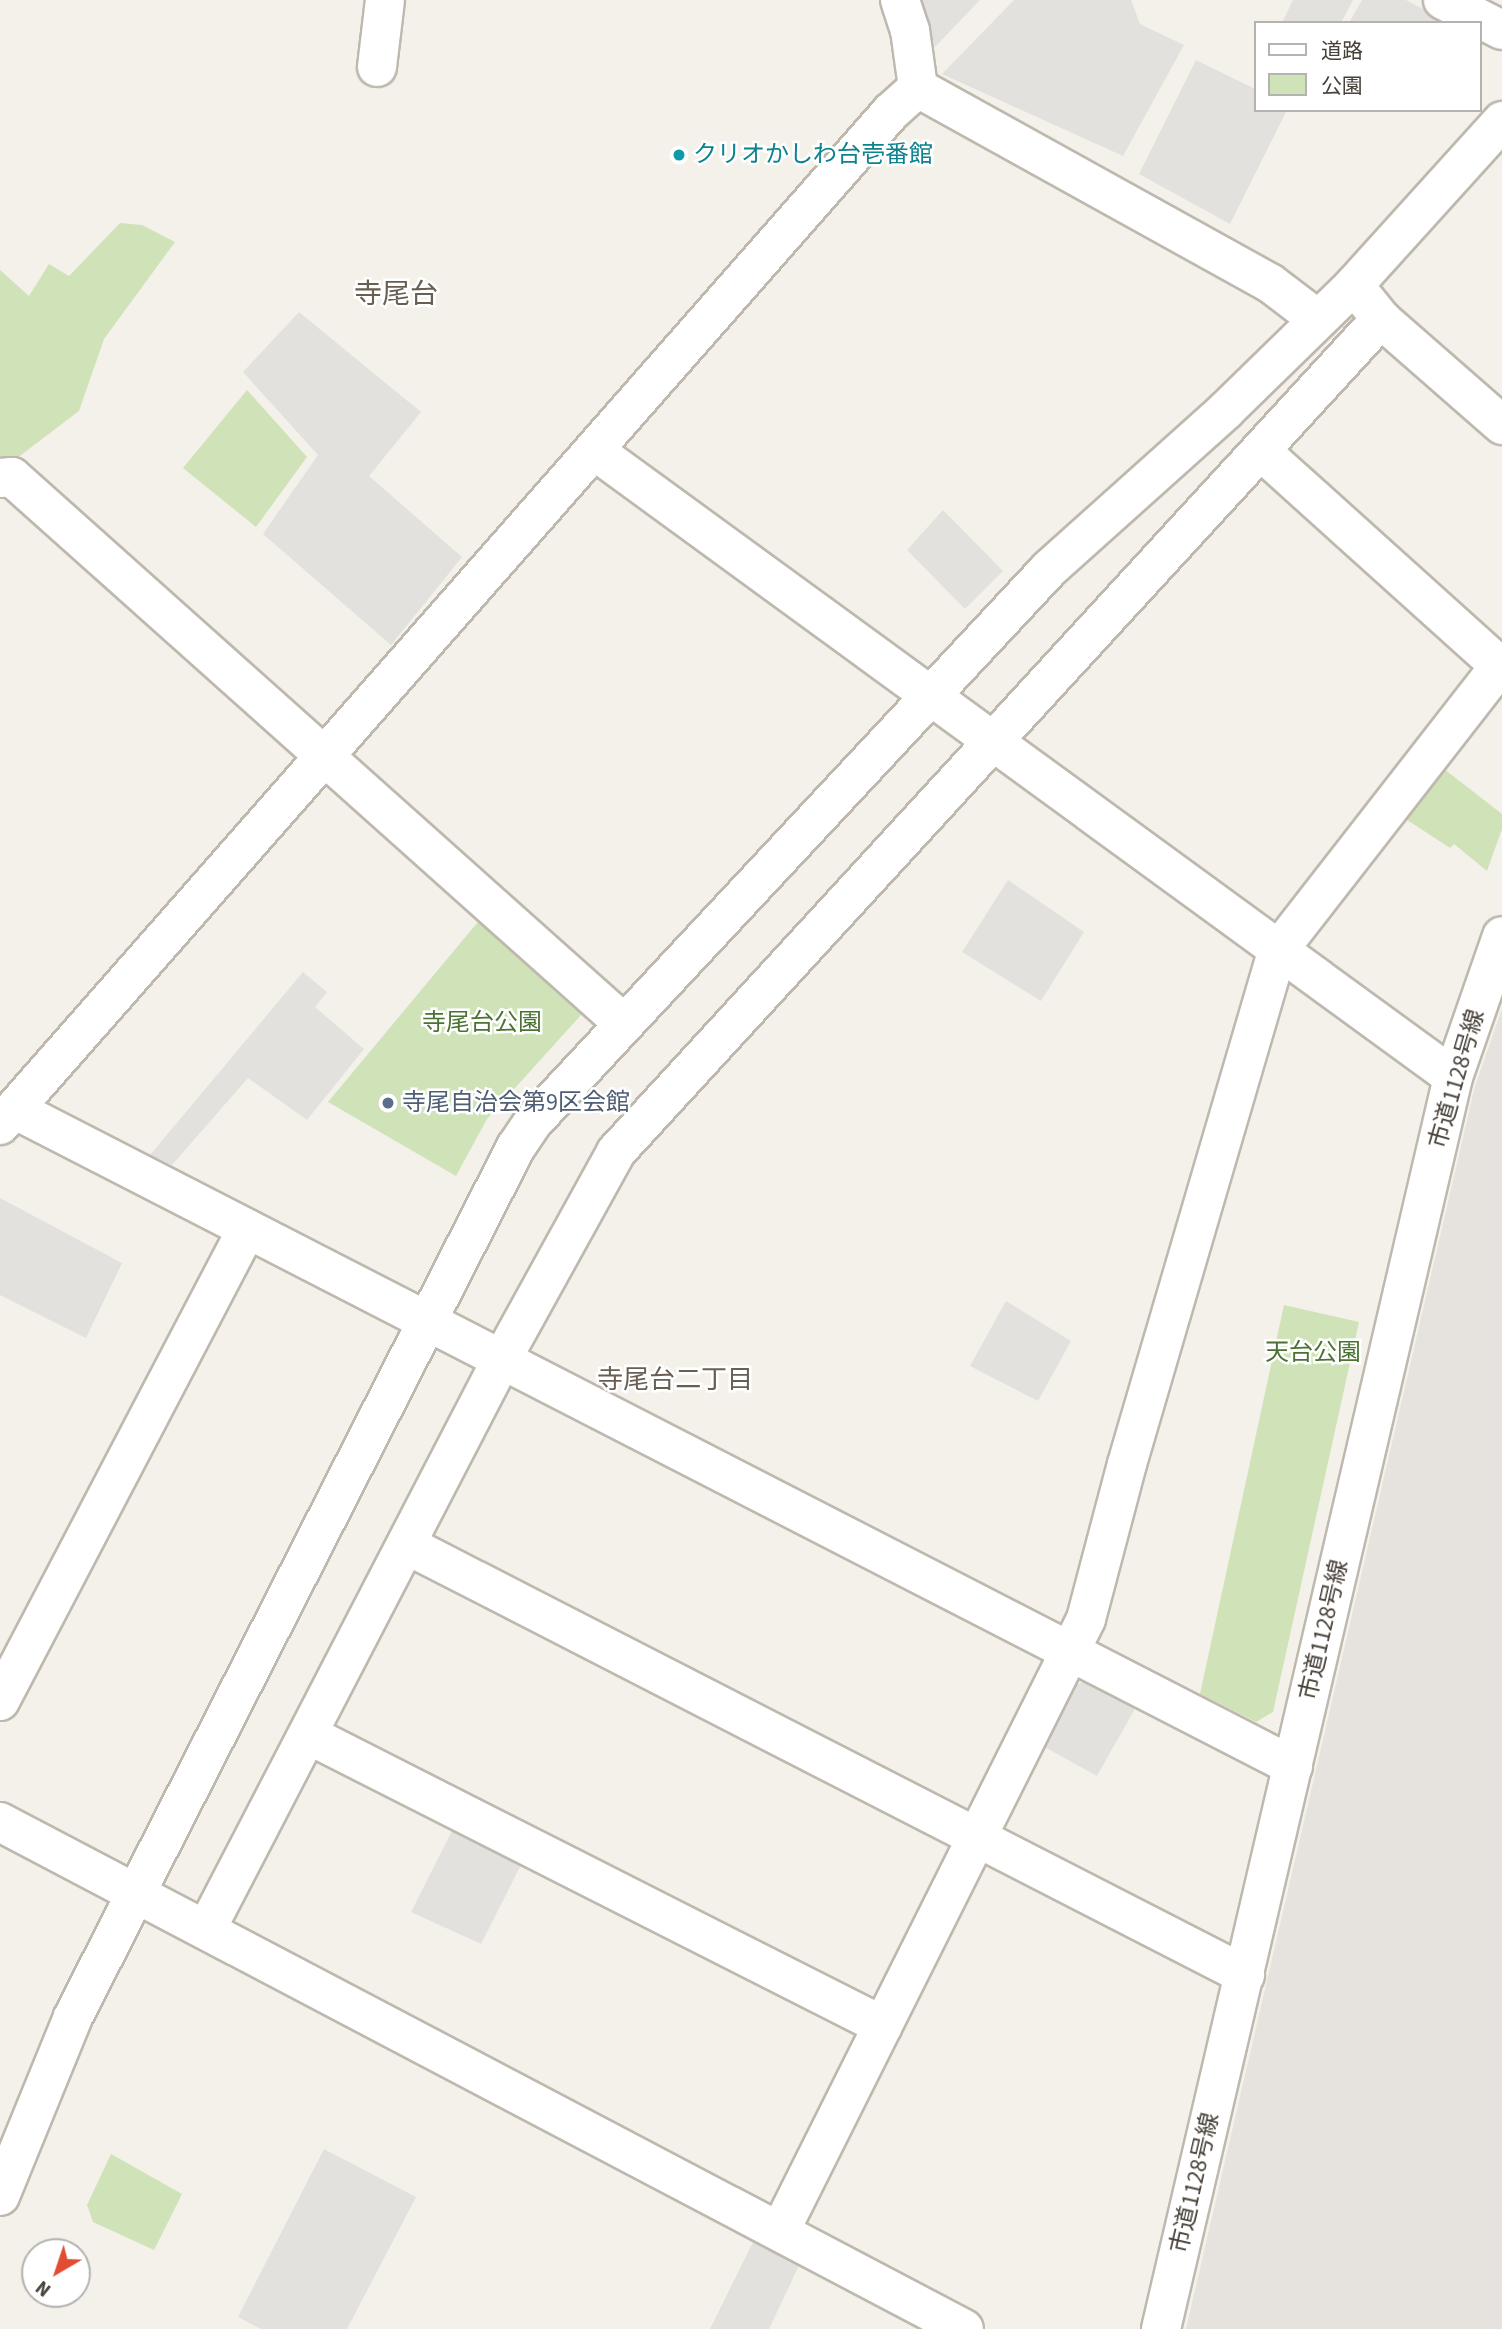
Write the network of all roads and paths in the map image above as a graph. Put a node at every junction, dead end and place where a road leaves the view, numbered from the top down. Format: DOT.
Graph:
graph roads {
  1 [pos="385,0"];
  2 [pos="900,0"];
  3 [pos="1443,0"];
  4 [pos="1502,30"];
  5 [pos="377,67"];
  6 [pos="918,88"];
  7 [pos="1502,121"];
  8 [pos="1354,285"];
  9 [pos="1316,318"];
  10 [pos="1381,319"];
  11 [pos="1502,425"];
  12 [pos="595,451"];
  13 [pos="1261,452"];
  14 [pos="0,478"];
  15 [pos="1501,667"];
  16 [pos="930,696"];
  17 [pos="991,740"];
  18 [pos="327,756"];
  19 [pos="1502,936"];
  20 [pos="1277,952"];
  21 [pos="622,1023"];
  22 [pos="1453,1077"];
  23 [pos="7,1117"];
  24 [pos="247,1229"];
  25 [pos="430,1319"];
  26 [pos="503,1357"];
  27 [pos="407,1545"];
  28 [pos="1071,1649"];
  29 [pos="0,1701"];
  30 [pos="311,1736"];
  31 [pos="1293,1766"];
  32 [pos="0,1822"];
  33 [pos="978,1838"];
  34 [pos="140,1892"];
  35 [pos="207,1928"];
  36 [pos="1245,1975"];
  37 [pos="883,2026"];
  38 [pos="2,2187"];
  39 [pos="780,2231"];
  40 [pos="964,2329"];
  41 [pos="1160,2329"];
  1 -- 5 [label="street"];
  2 -- 6 [label="street"];
  3 -- 4 [label="street"];
  6 -- 9 [label="street"];
  6 -- 12 [label="street"];
  7 -- 8 [label="street"];
  8 -- 9 [label="street"];
  8 -- 10 [label="street"];
  9 -- 16 [label="street"];
  10 -- 11 [label="street"];
  10 -- 13 [label="street"];
  12 -- 16 [label="street"];
  12 -- 18 [label="street"];
  13 -- 15 [label="street"];
  13 -- 17 [label="street"];
  14 -- 18 [label="street"];
  15 -- 20 [label="street"];
  16 -- 17 [label="street"];
  16 -- 21 [label="street"];
  17 -- 20 [label="street"];
  17 -- 26 [label="street"];
  18 -- 21 [label="street"];
  18 -- 23 [label="street"];
  19 -- 22 [label="street, 市道1128号線"];
  20 -- 22 [label="street"];
  20 -- 28 [label="street"];
  21 -- 25 [label="street"];
  22 -- 31 [label="street, 市道1128号線"];
  23 -- 24 [label="street"];
  24 -- 25 [label="street"];
  24 -- 29 [label="street"];
  25 -- 26 [label="street"];
  25 -- 34 [label="street"];
  26 -- 27 [label="street"];
  26 -- 28 [label="street"];
  27 -- 30 [label="street"];
  27 -- 33 [label="street"];
  28 -- 31 [label="street"];
  28 -- 33 [label="street"];
  30 -- 35 [label="street"];
  30 -- 37 [label="street"];
  31 -- 36 [label="street, 市道1128号線"];
  32 -- 34 [label="street"];
  33 -- 36 [label="street"];
  33 -- 37 [label="street"];
  34 -- 35 [label="street"];
  34 -- 38 [label="street"];
  35 -- 39 [label="street"];
  36 -- 41 [label="street, 市道1128号線"];
  37 -- 39 [label="street"];
  39 -- 40 [label="street"];
}
